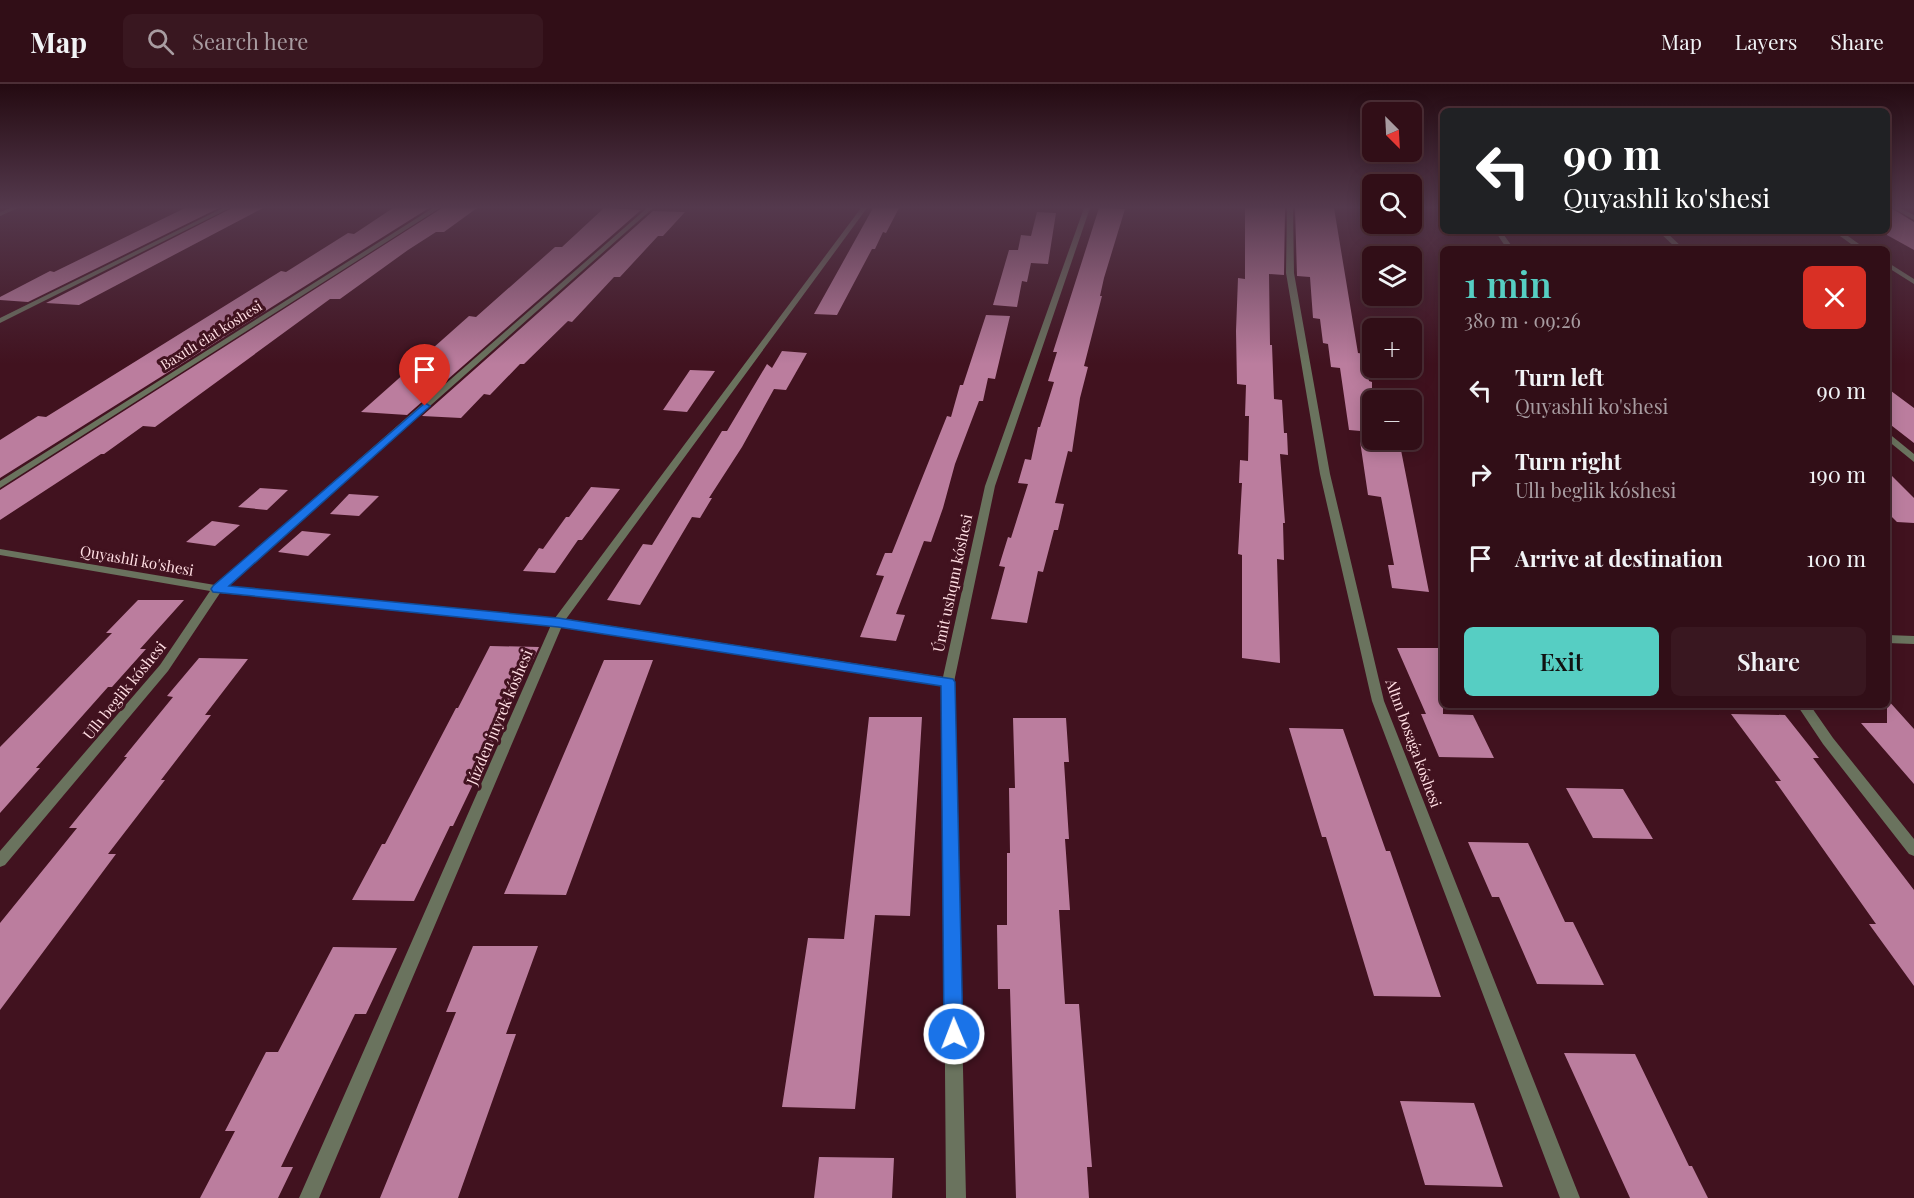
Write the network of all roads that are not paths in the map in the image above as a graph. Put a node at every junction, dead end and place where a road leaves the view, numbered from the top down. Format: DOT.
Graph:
graph roads {
  1 [pos="123,260"];
  2 [pos="355,260"];
  3 [pos="591,260"];
  4 [pos="826,260"];
  5 [pos="1069,260"];
  6 [pos="1290,260"];
  7 [pos="1890,266"];
  8 [pos="1914,282"];
  9 [pos="0,321"];
  10 [pos="1890,438"];
  11 [pos="1914,459"];
  12 [pos="0,485"];
  13 [pos="0,552"];
  14 [pos="217,589"];
  15 [pos="558,622"];
  16 [pos="1890,639"];
  17 [pos="1914,640"];
  18 [pos="948,682"];
  19 [pos="1805,708"];
  20 [pos="1914,850"];
  21 [pos="0,861"];
  22 [pos="309,1198"];
  23 [pos="956,1198"];
  24 [pos="1570,1198"];
  1 -- 9 [label="street"];
  2 -- 12 [label="street, Baxıtlı elat kóshesi"];
  3 -- 14 [label="street, Ullı beglik kóshesi"];
  4 -- 15 [label="street, Júzden juyrek kóshesi"];
  5 -- 18 [label="street, Úmit ushqını kóshesi"];
  6 -- 24 [label="street, Altın bosaǵa kóshesi"];
  7 -- 8 [label="street"];
  10 -- 11 [label="street"];
  13 -- 14 [label="street, Quyashli ko'shesi"];
  14 -- 15 [label="street, Quyashli ko'shesi"];
  14 -- 21 [label="street, Ullı beglik kóshesi"];
  15 -- 18 [label="street, Quyashli ko'shesi"];
  15 -- 22 [label="street, Júzden juyrek kóshesi"];
  16 -- 17 [label="street"];
  18 -- 23 [label="street, Úmit ushqını kóshesi"];
  19 -- 20 [label="street"];
}
